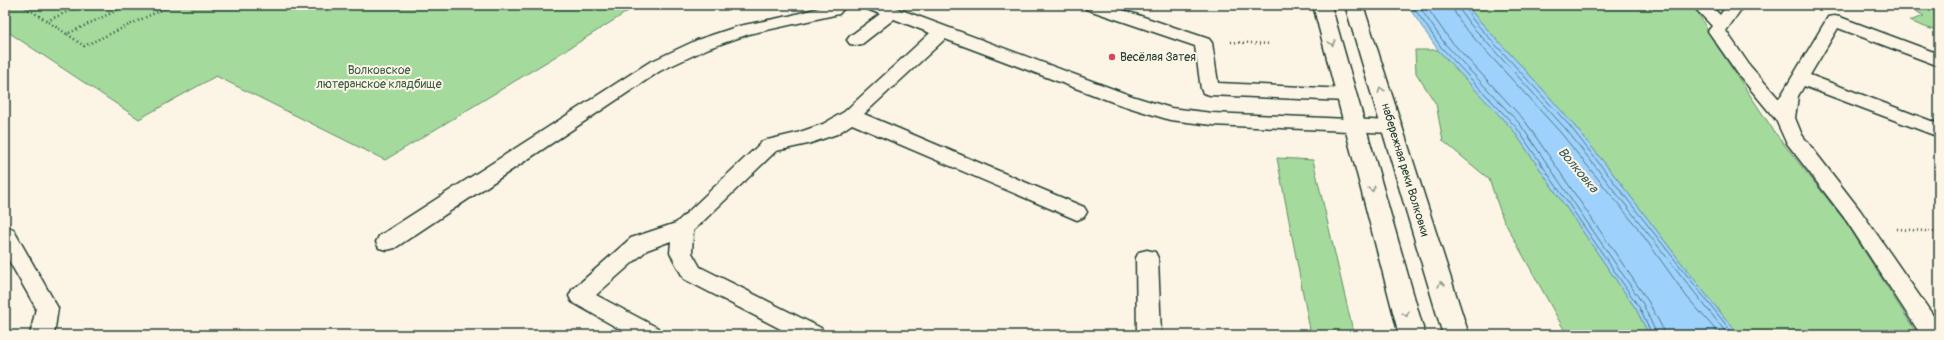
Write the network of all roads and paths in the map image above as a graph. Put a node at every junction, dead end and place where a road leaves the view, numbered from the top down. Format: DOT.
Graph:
graph roads {
  1 [pos="22,5"];
  2 [pos="32,5"];
  3 [pos="82,5"];
  4 [pos="128,5"];
  5 [pos="172,5"];
  6 [pos="838,5"];
  7 [pos="873,5"];
  8 [pos="1092,5"];
  9 [pos="1322,5"];
  10 [pos="1354,5"];
  11 [pos="1700,5"];
  12 [pos="1736,5"];
  13 [pos="27,8"];
  14 [pos="891,12"];
  15 [pos="1834,13"];
  16 [pos="47,21"];
  17 [pos="1722,24"];
  18 [pos="942,32"];
  19 [pos="67,34"];
  20 [pos="856,40"];
  21 [pos="1203,43"];
  22 [pos="1271,44"];
  23 [pos="1939,60"];
  24 [pos="1800,78"];
  25 [pos="1346,95"];
  26 [pos="851,116"];
  27 [pos="1784,118"];
  28 [pos="1355,125"];
  29 [pos="1392,127"];
  30 [pos="1939,131"];
  31 [pos="1077,212"];
  32 [pos="683,228"];
  33 [pos="5,235"];
  34 [pos="388,242"];
  35 [pos="1147,258"];
  36 [pos="42,335"];
  37 [pos="650,335"];
  38 [pos="813,335"];
  39 [pos="1149,335"];
  40 [pos="1412,335"];
  41 [pos="1456,335"];
  42 [pos="1934,335"];
  1 -- 13 [label="path"];
  2 -- 13 [label="path"];
  3 -- 16 [label="path"];
  4 -- 19 [label="path"];
  5 -- 19 [label="path"];
  6 -- 34 [label="lane"];
  7 -- 14 [label="lane"];
  8 -- 21 [label="lane"];
  9 -- 25 [label="street, one-way"];
  29 -- 10 [label="street, набережная реки Волковки, one-way"];
  11 -- 17 [label="lane"];
  12 -- 17 [label="lane"];
  13 -- 16 [label="path"];
  14 -- 18 [label="lane"];
  14 -- 20 [label="lane"];
  15 -- 23 [label="lane"];
  15 -- 24 [label="lane"];
  16 -- 19 [label="path"];
  17 -- 27 [label="lane"];
  18 -- 26 [label="lane"];
  18 -- 28 [label="lane"];
  21 -- 22 [label="path"];
  21 -- 25 [label="lane"];
  24 -- 27 [label="lane"];
  24 -- 30 [label="lane"];
  25 -- 28 [label="street"];
  26 -- 31 [label="lane"];
  26 -- 32 [label="lane"];
  27 -- 42 [label="lane"];
  28 -- 29 [label="lane"];
  28 -- 40 [label="street, one-way"];
  41 -- 29 [label="street, набережная реки Волковки, one-way"];
  32 -- 37 [label="lane"];
  32 -- 38 [label="lane"];
  33 -- 36 [label="lane"];
  35 -- 39 [label="lane"];
}
